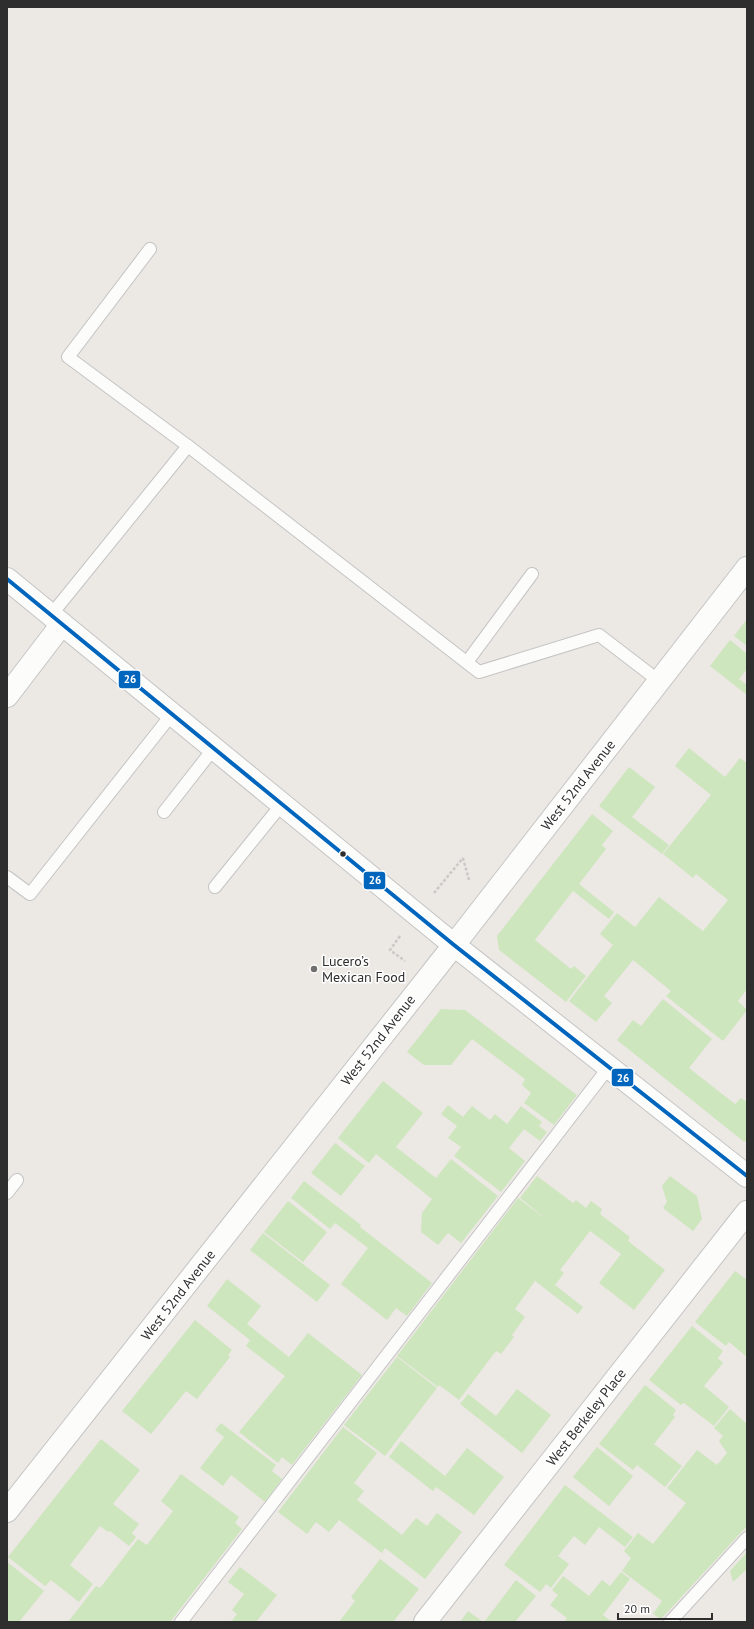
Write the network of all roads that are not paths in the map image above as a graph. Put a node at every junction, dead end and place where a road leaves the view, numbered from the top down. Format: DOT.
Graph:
graph roads {
  1 [pos="150,249"];
  2 [pos="188,446"];
  3 [pos="747,568"];
  4 [pos="532,574"];
  5 [pos="7,579"];
  6 [pos="56,620"];
  7 [pos="467,662"];
  8 [pos="659,681"];
  9 [pos="7,696"];
  10 [pos="172,714"];
  11 [pos="214,748"];
  12 [pos="282,804"];
  13 [pos="164,812"];
  14 [pos="7,877"];
  15 [pos="215,887"];
  16 [pos="454,945"];
  17 [pos="609,1067"];
  18 [pos="747,1176"];
  19 [pos="17,1180"];
  20 [pos="7,1193"];
  21 [pos="747,1212"];
  22 [pos="7,1511"];
  23 [pos="747,1538"];
  24 [pos="181,1622"];
  25 [pos="425,1622"];
  26 [pos="670,1622"];
  1 -- 2 [label="lane"];
  2 -- 6 [label="lane"];
  2 -- 7 [label="lane"];
  3 -- 8 [label="street, West 52nd Avenue"];
  4 -- 7 [label="lane"];
  5 -- 6 [label="street"];
  6 -- 9 [label="street"];
  6 -- 10 [label="street"];
  7 -- 8 [label="lane"];
  8 -- 16 [label="street, West 52nd Avenue"];
  10 -- 11 [label="street"];
  10 -- 14 [label="lane"];
  11 -- 12 [label="street"];
  11 -- 13 [label="lane"];
  12 -- 15 [label="lane"];
  12 -- 16 [label="street"];
  16 -- 17 [label="street"];
  16 -- 22 [label="street, West 52nd Avenue"];
  17 -- 18 [label="street"];
  17 -- 24 [label="lane"];
  19 -- 20 [label="lane"];
  21 -- 25 [label="street, West Berkeley Place"];
  23 -- 26 [label="lane"];
}
